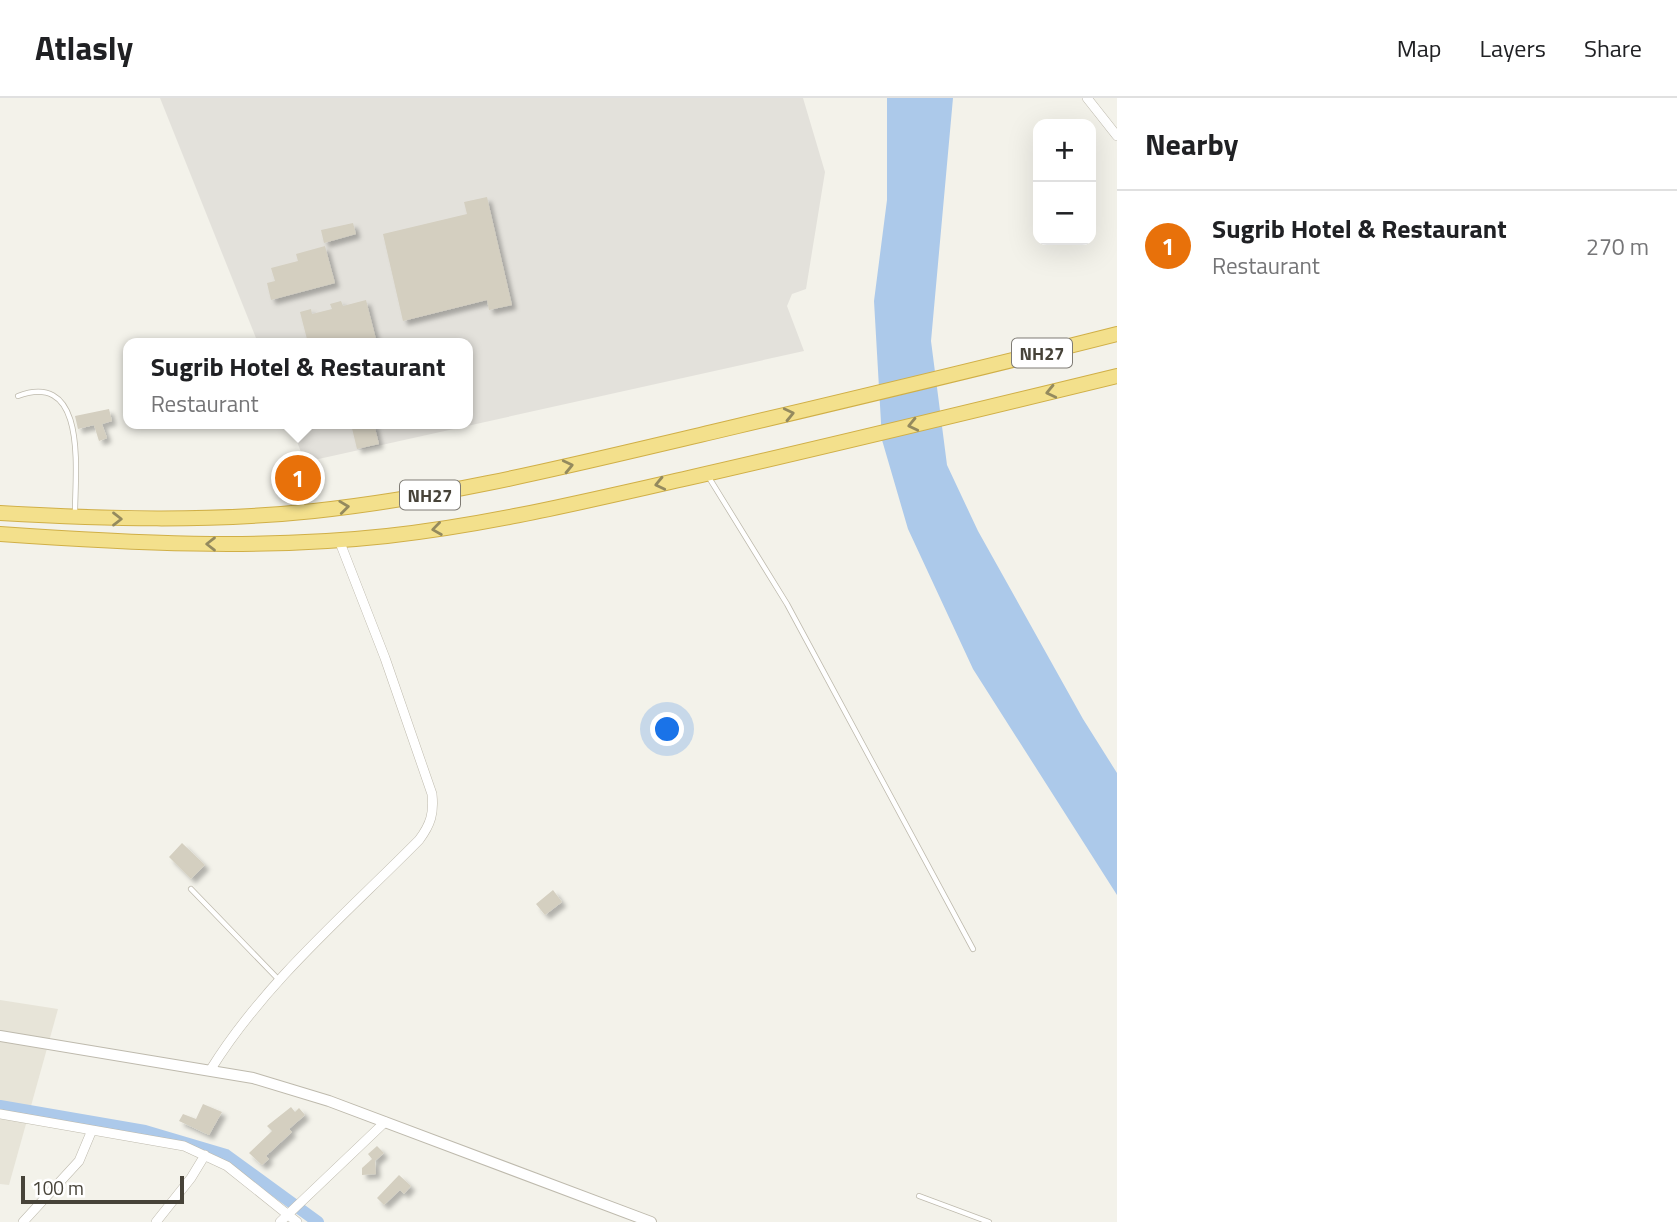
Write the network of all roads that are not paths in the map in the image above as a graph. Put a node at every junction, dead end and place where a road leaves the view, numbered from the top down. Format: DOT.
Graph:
graph roads {
  1 [pos="1087,98"];
  2 [pos="1117,136"];
  3 [pos="1117,334"];
  4 [pos="1117,376"];
  5 [pos="18,397"];
  6 [pos="707,474"];
  7 [pos="0,513"];
  8 [pos="75,517"];
  9 [pos="0,534"];
  10 [pos="339,540"];
  11 [pos="191,889"];
  12 [pos="973,948"];
  13 [pos="280,981"];
  14 [pos="0,1036"];
  15 [pos="211,1069"];
  16 [pos="0,1114"];
  17 [pos="385,1122"];
  18 [pos="92,1130"];
  19 [pos="205,1155"];
  20 [pos="919,1196"];
  21 [pos="284,1219"];
  22 [pos="636,1220"];
  23 [pos="23,1222"];
  24 [pos="156,1222"];
  25 [pos="297,1222"];
  26 [pos="651,1222"];
  27 [pos="989,1222"];
  1 -- 2 [label="street"];
  8 -- 3 [label="highway, NH27, one-way"];
  4 -- 6 [label="highway, NH27, one-way"];
  5 -- 8 [label="lane"];
  6 -- 10 [label="highway, NH27, one-way"];
  6 -- 12 [label="lane"];
  7 -- 8 [label="highway, NH27"];
  10 -- 9 [label="highway, NH27, one-way"];
  10 -- 13 [label="street"];
  11 -- 13 [label="lane"];
  13 -- 15 [label="street"];
  14 -- 15 [label="street"];
  15 -- 17 [label="street"];
  16 -- 18 [label="street"];
  17 -- 21 [label="street"];
  17 -- 22 [label="street"];
  18 -- 19 [label="street"];
  18 -- 23 [label="street"];
  19 -- 21 [label="street"];
  19 -- 24 [label="street"];
  20 -- 27 [label="lane"];
  21 -- 25 [label="street"];
  22 -- 26 [label="street"];
}
